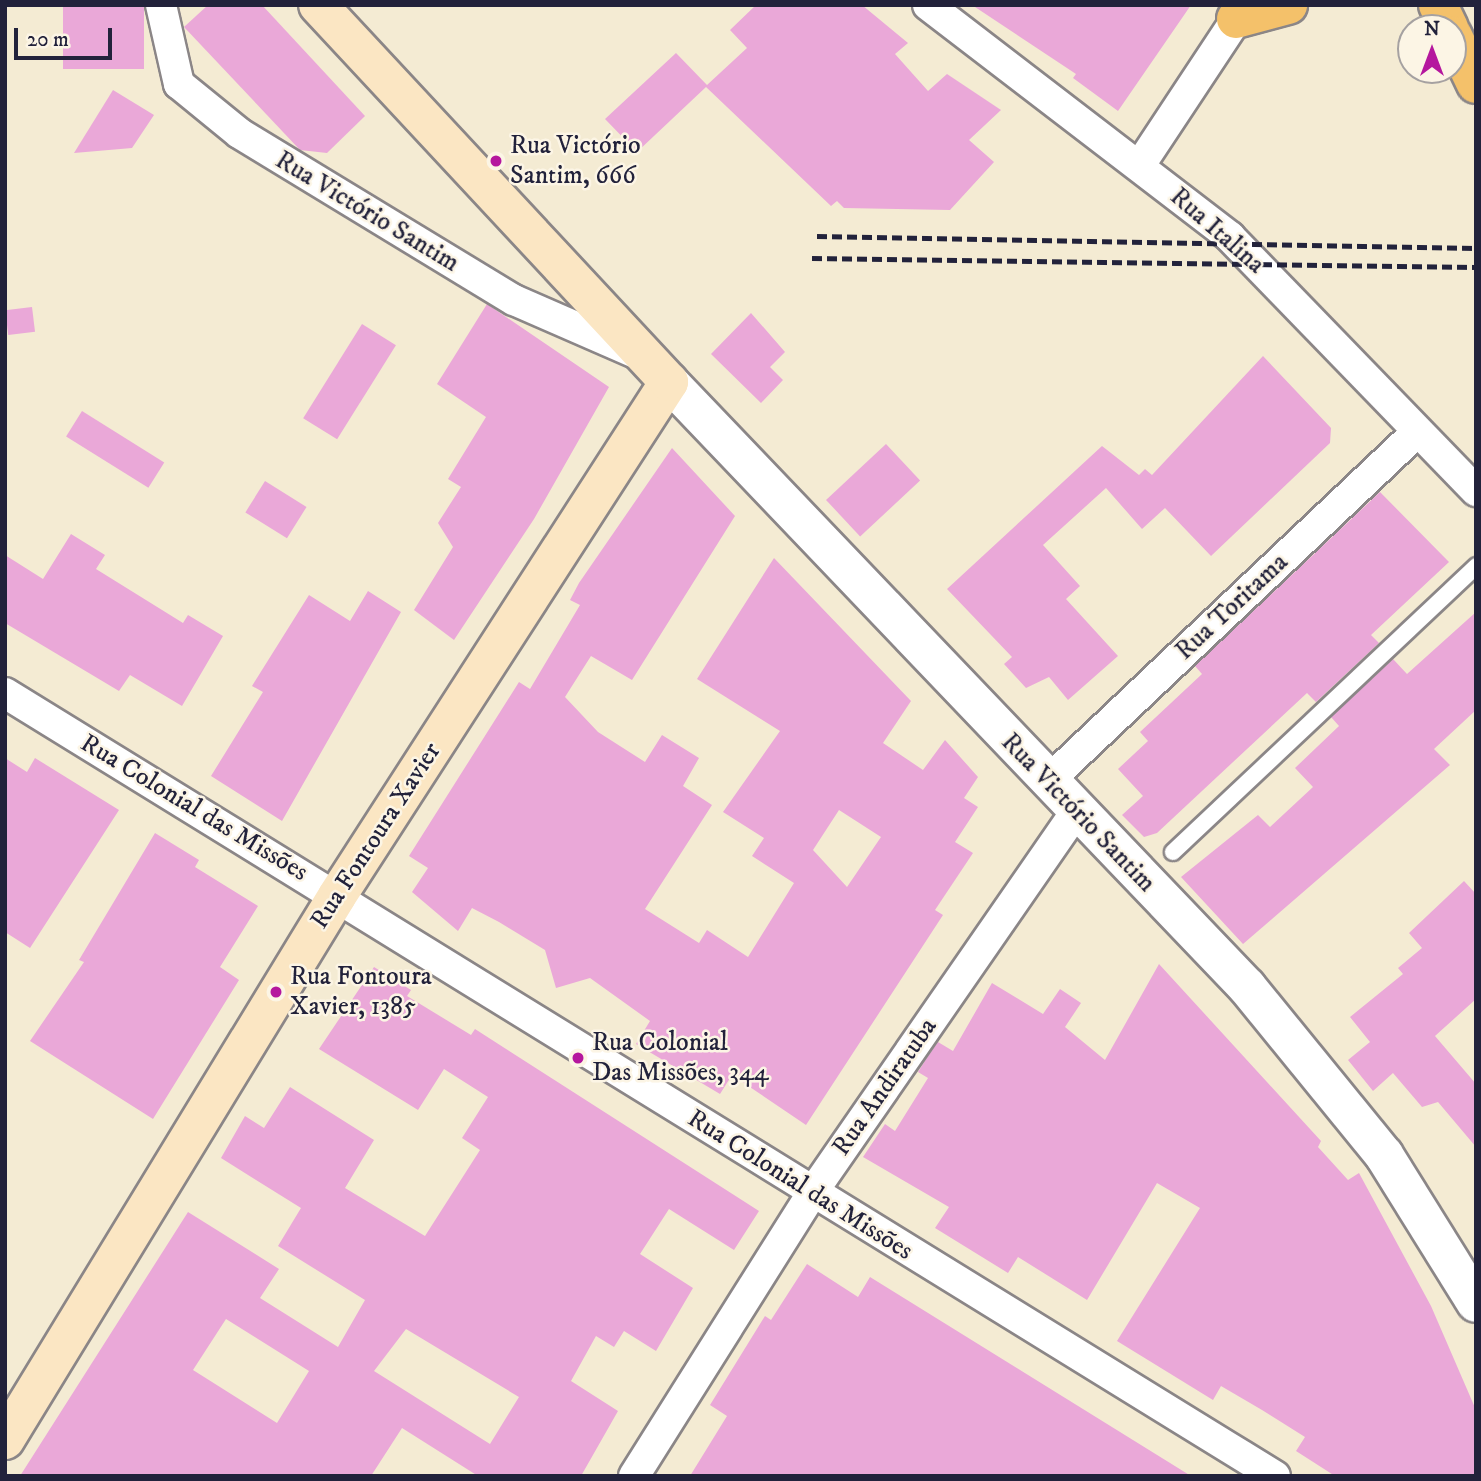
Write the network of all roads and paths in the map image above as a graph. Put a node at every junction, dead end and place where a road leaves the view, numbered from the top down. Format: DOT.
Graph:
graph roads {
  1 [pos="161,5"];
  2 [pos="318,5"];
  3 [pos="928,5"];
  4 [pos="1288,5"];
  5 [pos="1241,12"];
  6 [pos="1467,65"];
  7 [pos="1476,84"];
  8 [pos="1140,165"];
  9 [pos="640,355"];
  10 [pos="669,382"];
  11 [pos="1417,432"];
  12 [pos="1476,492"];
  13 [pos="1476,566"];
  14 [pos="5,693"];
  15 [pos="1047,782"];
  16 [pos="1077,810"];
  17 [pos="1173,852"];
  18 [pos="337,896"];
  19 [pos="812,1193"];
  20 [pos="1476,1303"];
  21 [pos="5,1440"];
  22 [pos="634,1476"];
  23 [pos="1274,1476"];
  1 -- 9 [label="street, Rua Victório Santim"];
  2 -- 9 [label="main road, Rua Victório Santim"];
  3 -- 8 [label="street, Rua Italina"];
  4 -- 5 [label="highway"];
  5 -- 8 [label="street"];
  6 -- 7 [label="highway"];
  8 -- 11 [label="street, Rua Italina"];
  9 -- 10 [label="main road, Rua Victório Santim"];
  10 -- 15 [label="street, Rua Victório Santim"];
  10 -- 18 [label="main road, Rua Fontoura Xavier"];
  11 -- 12 [label="street, Rua Italina"];
  11 -- 15 [label="street, Rua Toritama"];
  13 -- 17 [label="lane"];
  14 -- 18 [label="street, Rua Colonial das Missões"];
  15 -- 16 [label="street, Rua Victório Santim"];
  16 -- 19 [label="street, Rua Andiratuba"];
  16 -- 20 [label="street, Rua Victório Santim"];
  18 -- 19 [label="street, Rua Colonial das Missões"];
  18 -- 21 [label="main road, Rua Fontoura Xavier"];
  19 -- 22 [label="street, Rua Andiratuba"];
  19 -- 23 [label="street, Rua Colonial das Missões"];
}
